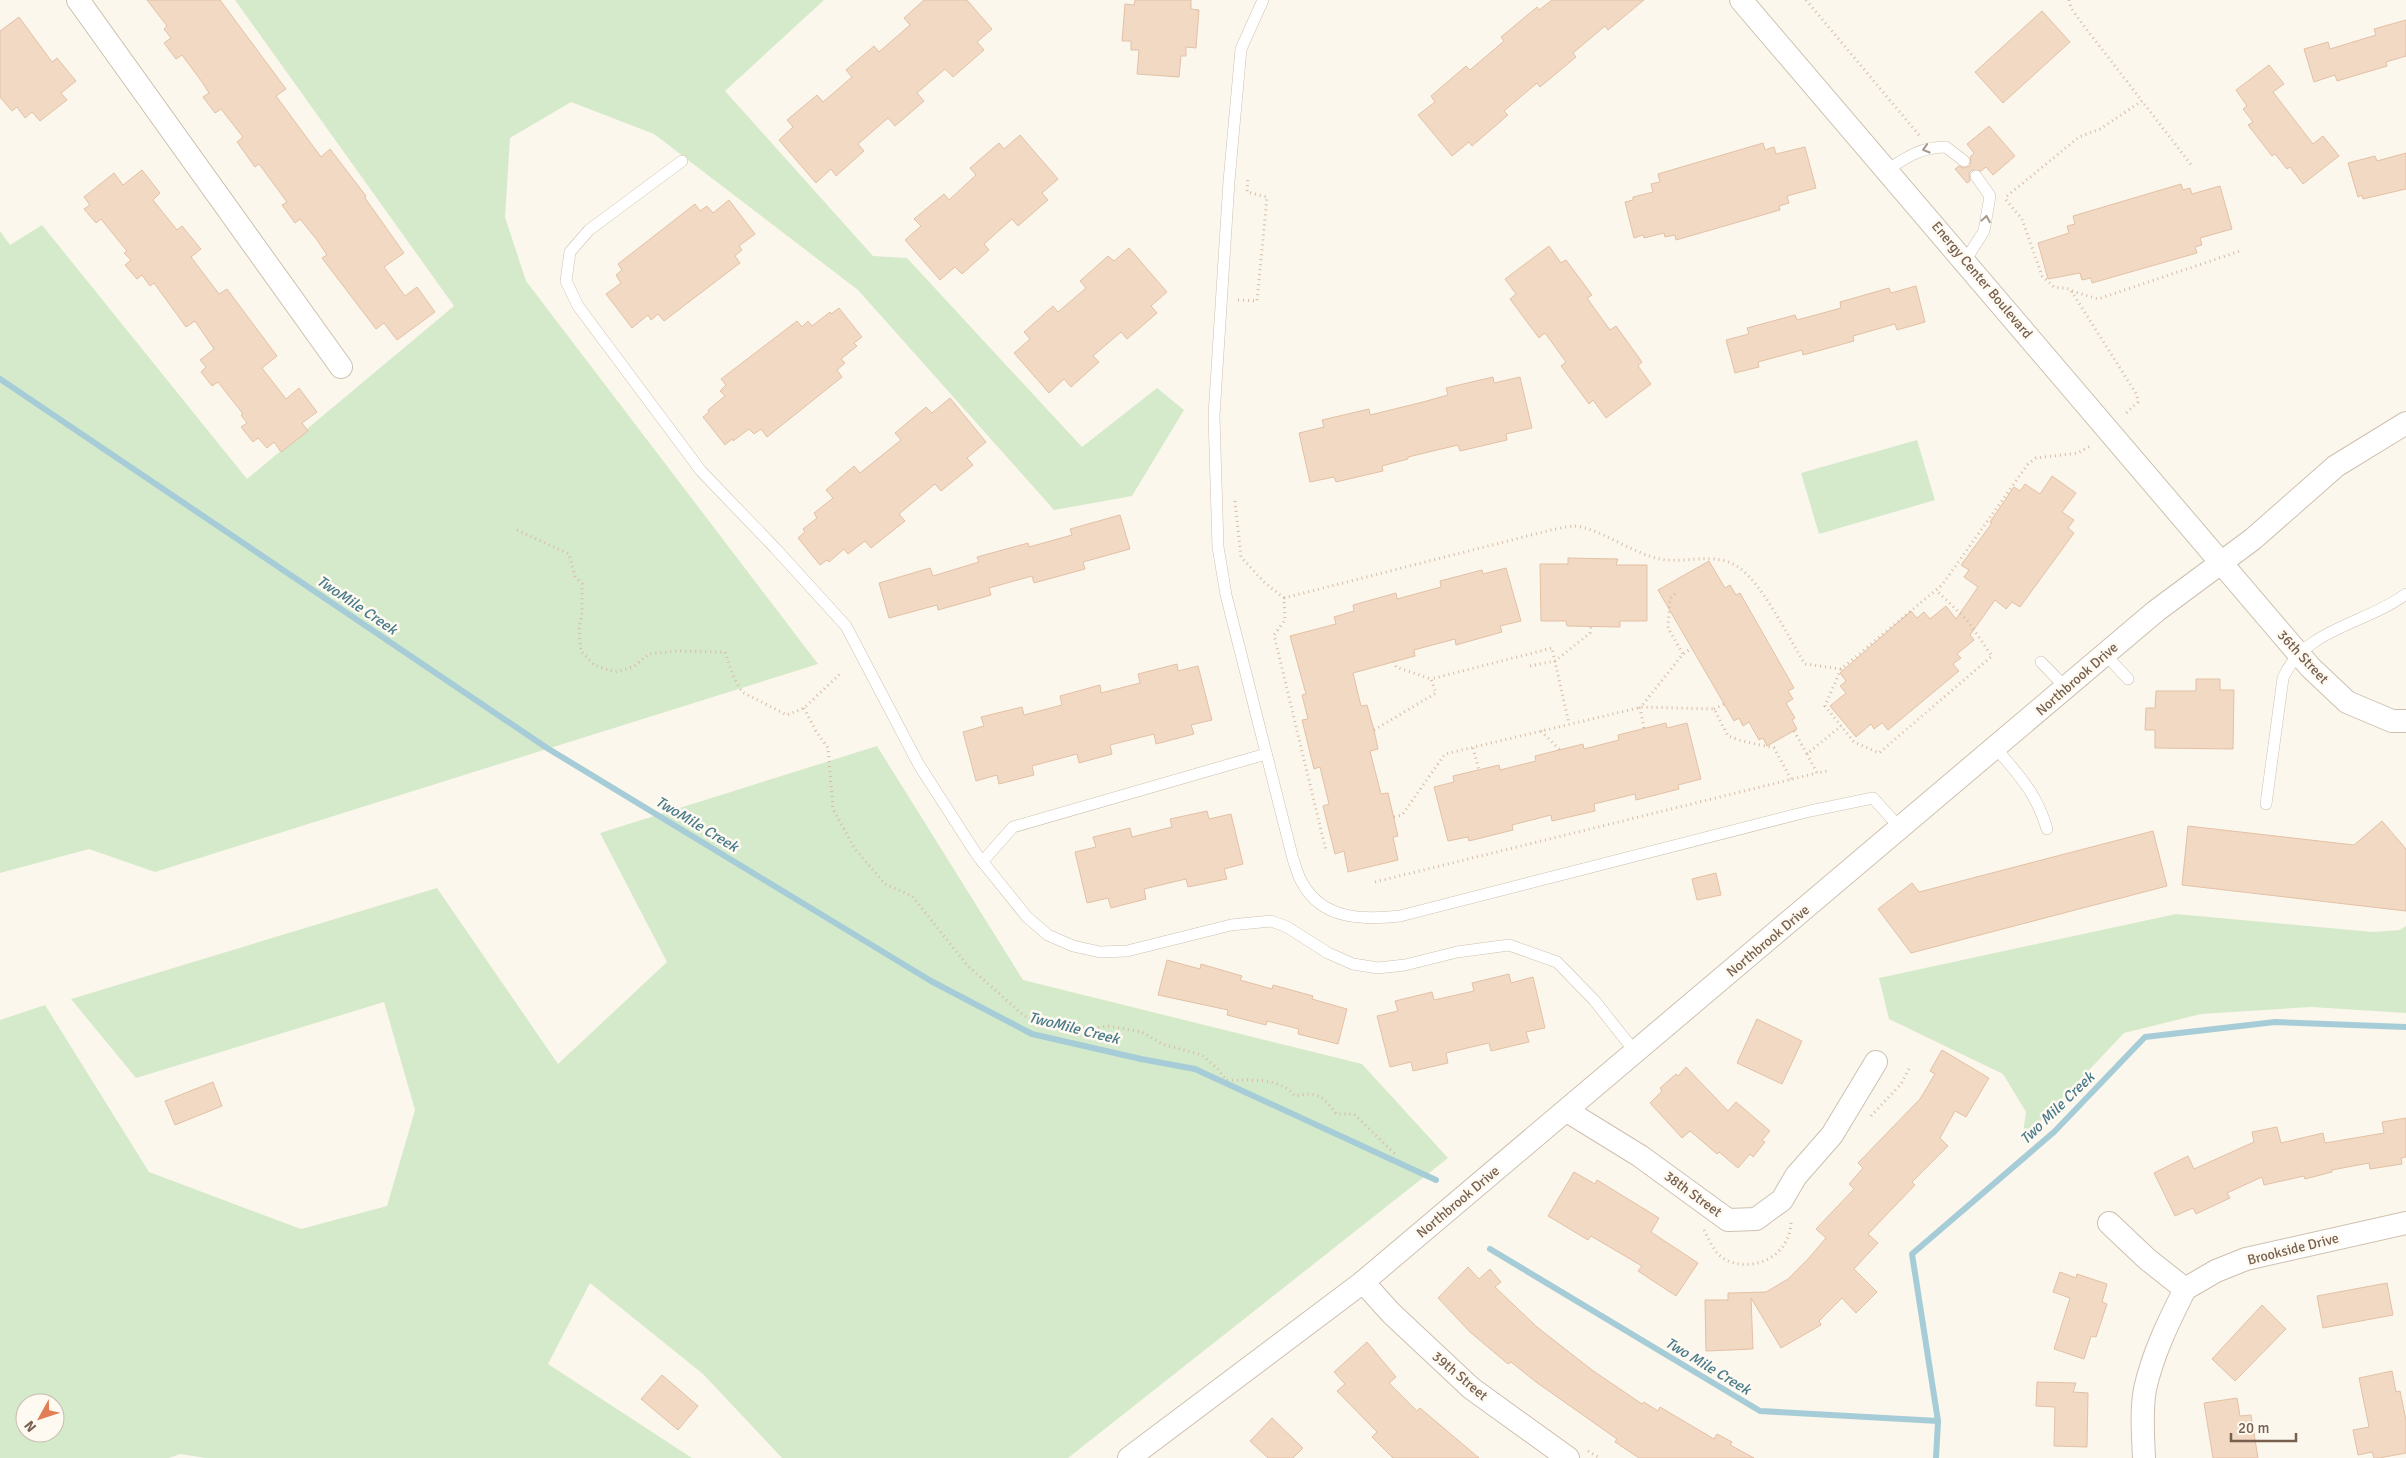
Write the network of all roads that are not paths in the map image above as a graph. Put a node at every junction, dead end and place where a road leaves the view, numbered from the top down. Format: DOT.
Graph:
graph roads {
  1 [pos="78,0"];
  2 [pos="1263,0"];
  3 [pos="1741,0"];
  4 [pos="682,161"];
  5 [pos="1964,161"];
  6 [pos="1887,170"];
  7 [pos="1976,176"];
  8 [pos="1965,261"];
  9 [pos="342,367"];
  10 [pos="2406,423"];
  11 [pos="2222,562"];
  12 [pos="2406,594"];
  13 [pos="2105,654"];
  14 [pos="2298,654"];
  15 [pos="2041,662"];
  16 [pos="2128,679"];
  17 [pos="2066,688"];
  18 [pos="2406,721"];
  19 [pos="1996,748"];
  20 [pos="1266,754"];
  21 [pos="2266,804"];
  22 [pos="2047,828"];
  23 [pos="1901,829"];
  24 [pos="982,862"];
  25 [pos="1636,1053"];
  26 [pos="1876,1062"];
  27 [pos="1567,1111"];
  28 [pos="2109,1223"];
  29 [pos="2406,1223"];
  30 [pos="1363,1282"];
  31 [pos="2185,1289"];
  32 [pos="1129,1458"];
  33 [pos="1568,1458"];
  34 [pos="2144,1458"];
  1 -- 9 [label="street"];
  2 -- 20 [label="lane"];
  3 -- 6 [label="street, Energy Center Boulevard"];
  4 -- 24 [label="lane"];
  5 -- 6 [label="lane, one-way"];
  6 -- 8 [label="street, Energy Center Boulevard"];
  8 -- 7 [label="lane, one-way"];
  8 -- 11 [label="street, Energy Center Boulevard"];
  10 -- 11 [label="street, Northbrook Drive"];
  11 -- 13 [label="street, Northbrook Drive"];
  11 -- 14 [label="street, 36th Street"];
  12 -- 14 [label="lane"];
  13 -- 16 [label="lane"];
  13 -- 17 [label="street, Northbrook Drive"];
  14 -- 18 [label="street, 36th Street"];
  14 -- 21 [label="lane"];
  15 -- 17 [label="lane"];
  17 -- 19 [label="street, Northbrook Drive"];
  19 -- 22 [label="lane"];
  19 -- 23 [label="street, Northbrook Drive"];
  20 -- 23 [label="lane"];
  20 -- 24 [label="lane"];
  23 -- 25 [label="street, Northbrook Drive"];
  24 -- 25 [label="lane"];
  25 -- 27 [label="street, Northbrook Drive"];
  26 -- 27 [label="street, 38th Street"];
  27 -- 30 [label="street, Northbrook Drive"];
  28 -- 31 [label="street"];
  29 -- 31 [label="street, Brookside Drive"];
  30 -- 32 [label="street, Northbrook Drive"];
  30 -- 33 [label="street, 39th Street"];
  31 -- 34 [label="street"];
}
